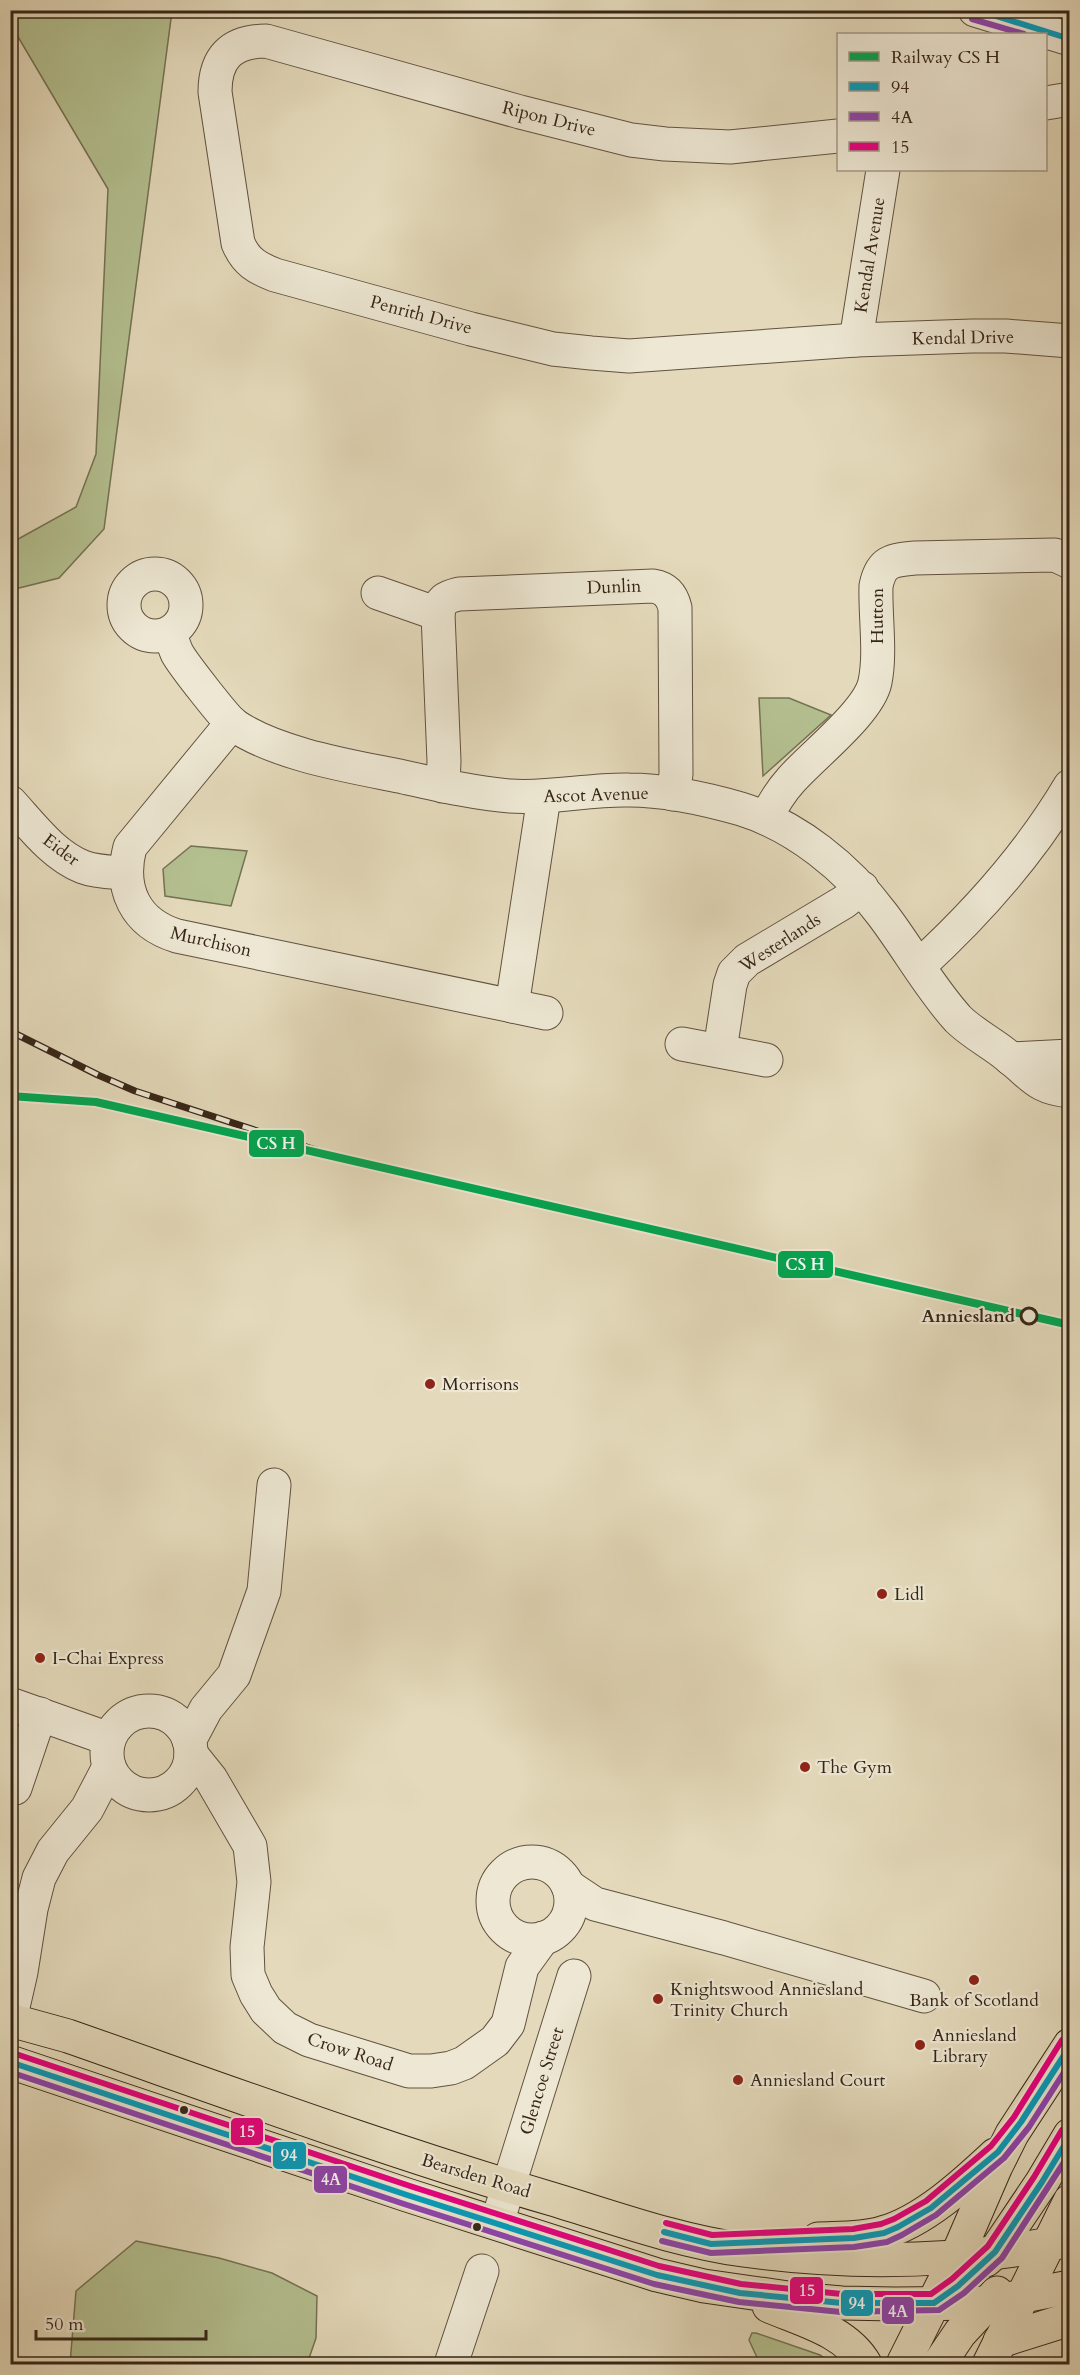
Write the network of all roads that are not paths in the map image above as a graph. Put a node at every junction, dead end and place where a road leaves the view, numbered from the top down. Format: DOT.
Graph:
graph roads {
  1 [pos="975,10"];
  2 [pos="1070,39"];
  3 [pos="266,41"];
  4 [pos="1070,99"];
  5 [pos="1047,103"];
  6 [pos="837,136"];
  7 [pos="883,171"];
  8 [pos="856,340"];
  9 [pos="1070,341"];
  10 [pos="1070,562"];
  11 [pos="378,593"];
  12 [pos="438,614"];
  13 [pos="169,633"];
  14 [pos="232,723"];
  15 [pos="443,786"];
  16 [pos="1070,786"];
  17 [pos="673,794"];
  18 [pos="544,797"];
  19 [pos="10,802"];
  20 [pos="766,818"];
  21 [pos="1060,825"];
  22 [pos="125,873"];
  23 [pos="862,888"];
  24 [pos="919,966"];
  25 [pos="512,1006"];
  26 [pos="546,1013"];
  27 [pos="682,1044"];
  28 [pos="720,1050"];
  29 [pos="1070,1056"];
  30 [pos="1011,1059"];
  31 [pos="766,1060"];
  32 [pos="1070,1091"];
  33 [pos="274,1485"];
  34 [pos="25,1709"];
  35 [pos="185,1738"];
  36 [pos="109,1753"];
  37 [pos="133,1792"];
  38 [pos="166,1792"];
  39 [pos="12,1797"];
  40 [pos="87,1809"];
  41 [pos="227,1809"];
  42 [pos="568,1886"];
  43 [pos="596,1904"];
  44 [pos="505,1929"];
  45 [pos="553,1930"];
  46 [pos="522,1967"];
  47 [pos="574,1976"];
  48 [pos="924,1996"];
  49 [pos="10,2020"];
  50 [pos="1070,2045"];
  51 [pos="10,2062"];
  52 [pos="1012,2134"];
  53 [pos="1070,2135"];
  54 [pos="508,2186"];
  55 [pos="1070,2201"];
  56 [pos="497,2223"];
  57 [pos="1059,2242"];
  58 [pos="711,2244"];
  59 [pos="994,2252"];
  60 [pos="957,2256"];
  61 [pos="482,2271"];
  62 [pos="1070,2288"];
  63 [pos="740,2293"];
  64 [pos="1022,2297"];
  65 [pos="934,2303"];
  66 [pos="987,2303"];
  67 [pos="1070,2319"];
  68 [pos="994,2353"];
  69 [pos="450,2364"];
  70 [pos="865,2364"];
  71 [pos="903,2364"];
  72 [pos="939,2364"];
  1 -- 2 [label="street"];
  3 -- 6 [label="street, Ripon Drive"];
  3 -- 8 [label="street, Penrith Drive"];
  4 -- 5 [label="street"];
  7 -- 8 [label="street, Kendal Avenue"];
  8 -- 9 [label="street, Kendal Drive"];
  10 -- 20 [label="street, Hutton"];
  11 -- 12 [label="street"];
  12 -- 15 [label="street"];
  12 -- 17 [label="street, Dunlin"];
  13 -- 14 [label="street, Ascot Avenue"];
  14 -- 15 [label="street, Ascot Avenue"];
  14 -- 22 [label="street, Murchison"];
  15 -- 18 [label="street, Ascot Avenue"];
  16 -- 21 [label="street"];
  17 -- 18 [label="street, Ascot Avenue"];
  17 -- 20 [label="street, Ascot Avenue"];
  18 -- 25 [label="street"];
  19 -- 22 [label="street, Eider"];
  20 -- 23 [label="street, Ascot Avenue"];
  21 -- 24 [label="street"];
  22 -- 25 [label="street, Murchison"];
  23 -- 24 [label="street, Ascot Avenue"];
  23 -- 28 [label="street, Westerlands"];
  24 -- 30 [label="street, Ascot Avenue"];
  25 -- 26 [label="street, Murchison"];
  27 -- 28 [label="street"];
  28 -- 31 [label="street"];
  29 -- 30 [label="street"];
  30 -- 32 [label="street, Ascot Avenue"];
  33 -- 35 [label="street"];
  34 -- 36 [label="street"];
  34 -- 39 [label="street"];
  35 -- 36 [label="street"];
  35 -- 38 [label="street"];
  35 -- 41 [label="street, Crow Road"];
  36 -- 37 [label="street"];
  36 -- 40 [label="street"];
  37 -- 38 [label="street"];
  37 -- 40 [label="street"];
  38 -- 41 [label="street"];
  40 -- 49 [label="street"];
  41 -- 46 [label="street, Crow Road"];
  42 -- 43 [label="street"];
  42 -- 44 [label="street"];
  42 -- 45 [label="street"];
  43 -- 45 [label="street, Crow Road"];
  43 -- 48 [label="street"];
  44 -- 45 [label="street"];
  44 -- 46 [label="street"];
  45 -- 46 [label="street, Crow Road"];
  47 -- 54 [label="street, Glencoe Street"];
  49 -- 54 [label="main road, Bearsden Road"];
  50 -- 52 [label="main road"];
  51 -- 56 [label="main road"];
  52 -- 58 [label="main road"];
  52 -- 60 [label="main road"];
  53 -- 59 [label="main road"];
  54 -- 56 [label="street, Glencoe Street"];
  54 -- 58 [label="main road, Bearsden Road"];
  55 -- 57 [label="main road"];
  56 -- 63 [label="main road"];
  57 -- 59 [label="main road, Bearsden Road"];
  57 -- 64 [label="main road"];
  57 -- 66 [label="main road"];
  58 -- 60 [label="main road, Bearsden Road"];
  59 -- 60 [label="main road, Bearsden Road"];
  59 -- 65 [label="main road"];
  60 -- 65 [label="main road"];
  61 -- 69 [label="street"];
  62 -- 64 [label="main road"];
  63 -- 65 [label="main road"];
  63 -- 70 [label="main road"];
  64 -- 66 [label="main road"];
  64 -- 68 [label="main road"];
  65 -- 66 [label="main road"];
  65 -- 71 [label="main road"];
  66 -- 72 [label="main road"];
  67 -- 68 [label="main road"];
}
